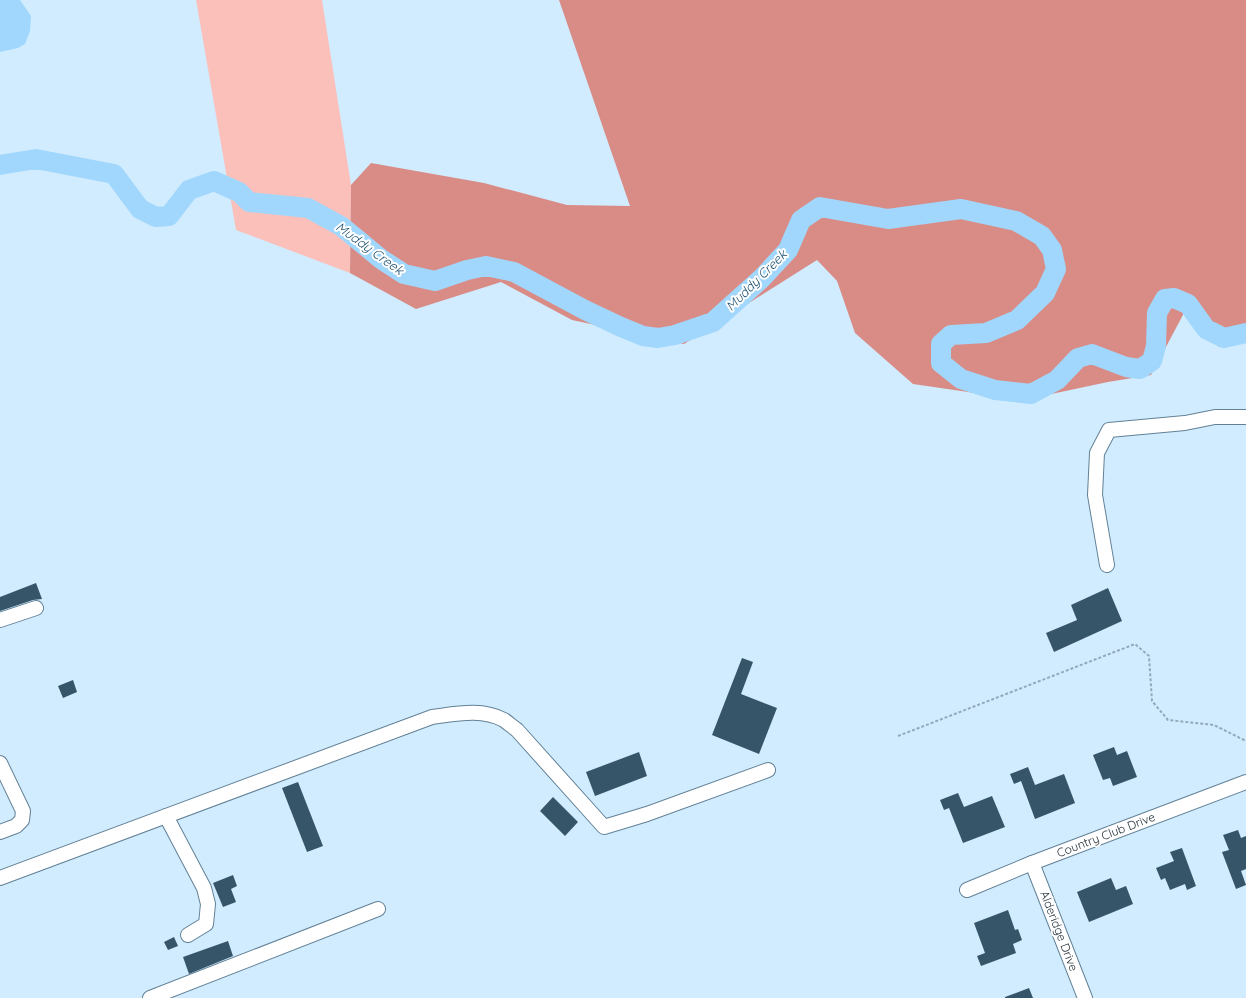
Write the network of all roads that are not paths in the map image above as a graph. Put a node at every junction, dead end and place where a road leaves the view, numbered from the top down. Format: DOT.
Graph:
graph roads {
  1 [pos="1246,417"];
  2 [pos="1107,565"];
  3 [pos="36,608"];
  4 [pos="0,620"];
  5 [pos="0,763"];
  6 [pos="768,770"];
  7 [pos="1246,782"];
  8 [pos="166,816"];
  9 [pos="0,832"];
  10 [pos="1032,863"];
  11 [pos="0,878"];
  12 [pos="968,890"];
  13 [pos="378,909"];
  14 [pos="188,935"];
  15 [pos="150,998"];
  16 [pos="1085,998"];
  1 -- 2 [label="street"];
  3 -- 4 [label="street"];
  5 -- 9 [label="street"];
  6 -- 8 [label="street"];
  7 -- 10 [label="street, Country Club Drive"];
  8 -- 11 [label="street"];
  8 -- 14 [label="street"];
  10 -- 12 [label="street, Country Club Drive"];
  10 -- 16 [label="street, Alderidge Drive"];
  13 -- 15 [label="street"];
}
